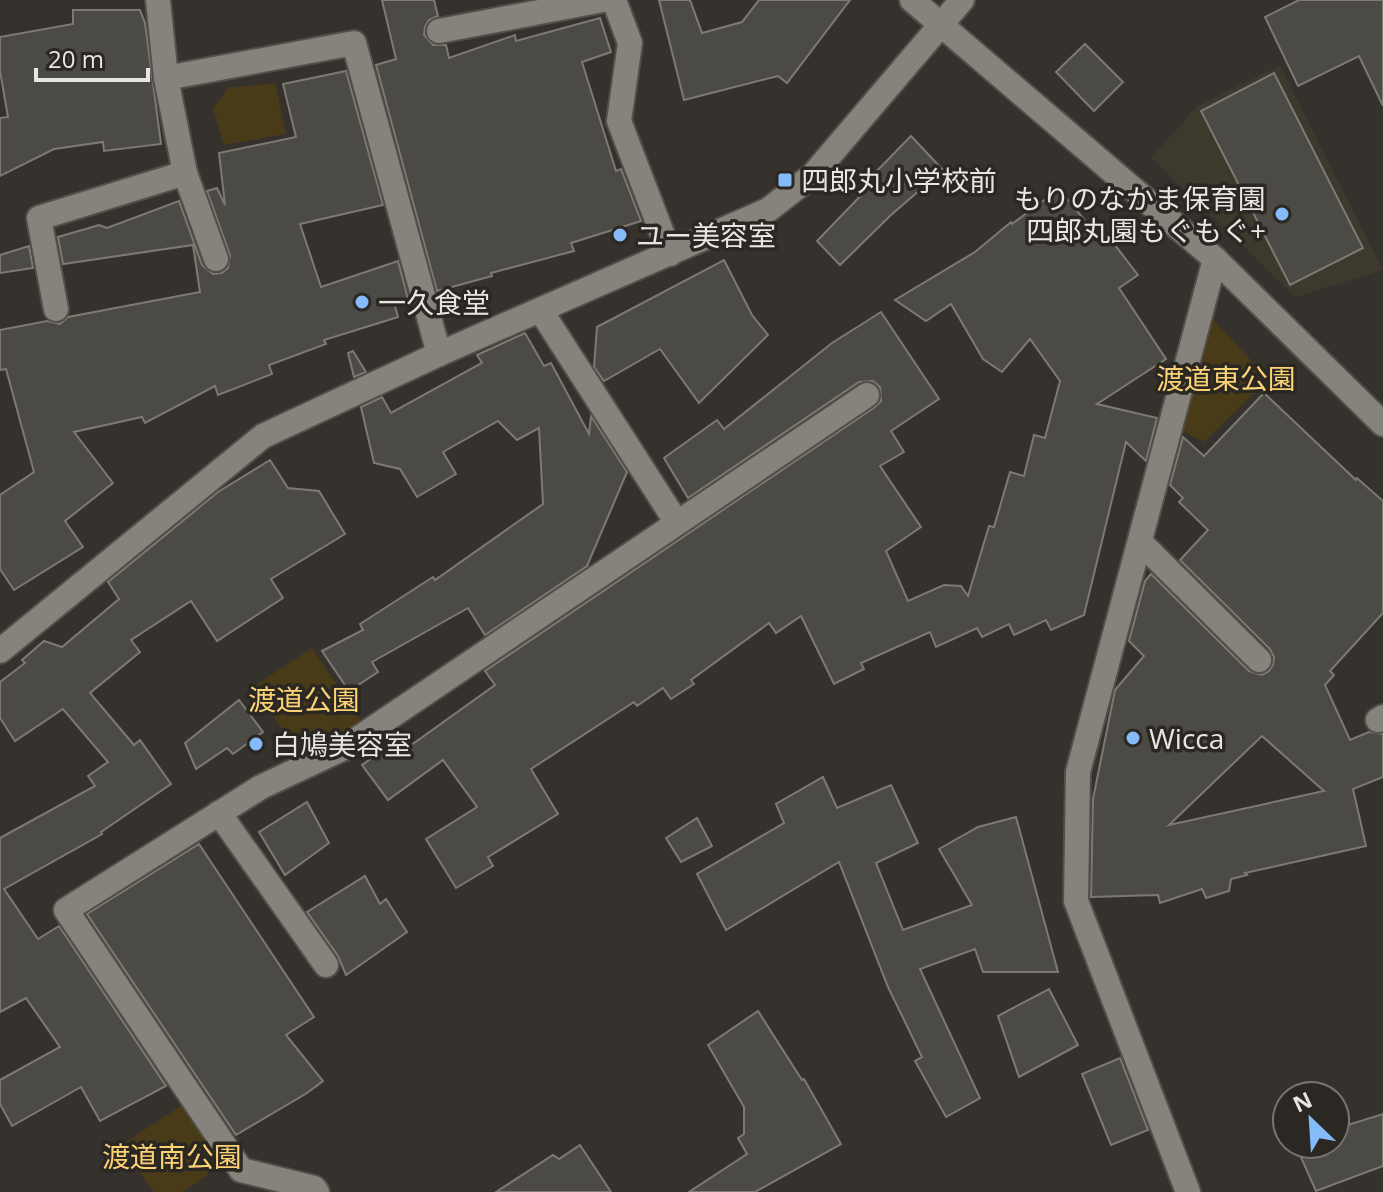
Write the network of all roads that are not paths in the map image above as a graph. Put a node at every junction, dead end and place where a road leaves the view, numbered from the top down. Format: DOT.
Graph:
graph roads {
  1 [pos="158,0"];
  2 [pos="603,0"];
  3 [pos="614,0"];
  4 [pos="912,0"];
  5 [pos="962,0"];
  6 [pos="942,24"];
  7 [pos="439,31"];
  8 [pos="166,78"];
  9 [pos="185,173"];
  10 [pos="670,254"];
  11 [pos="216,259"];
  12 [pos="1215,259"];
  13 [pos="56,309"];
  14 [pos="541,311"];
  15 [pos="439,354"];
  16 [pos="867,395"];
  17 [pos="1383,424"];
  18 [pos="677,523"];
  19 [pos="1140,542"];
  20 [pos="0,651"];
  21 [pos="1259,660"];
  22 [pos="219,813"];
  23 [pos="326,965"];
  24 [pos="317,1192"];
  25 [pos="1188,1192"];
  1 -- 8 [label="street"];
  2 -- 7 [label="street"];
  3 -- 10 [label="street"];
  4 -- 6 [label="street"];
  5 -- 6 [label="street"];
  6 -- 10 [label="street"];
  6 -- 12 [label="street"];
  8 -- 9 [label="street"];
  8 -- 15 [label="street"];
  9 -- 11 [label="street"];
  9 -- 13 [label="street"];
  10 -- 14 [label="street"];
  12 -- 17 [label="street"];
  12 -- 19 [label="street"];
  14 -- 15 [label="street"];
  14 -- 18 [label="street"];
  15 -- 20 [label="street"];
  16 -- 18 [label="street"];
  18 -- 22 [label="street"];
  19 -- 21 [label="street"];
  19 -- 25 [label="street"];
  22 -- 23 [label="street"];
  22 -- 24 [label="street"];
}
